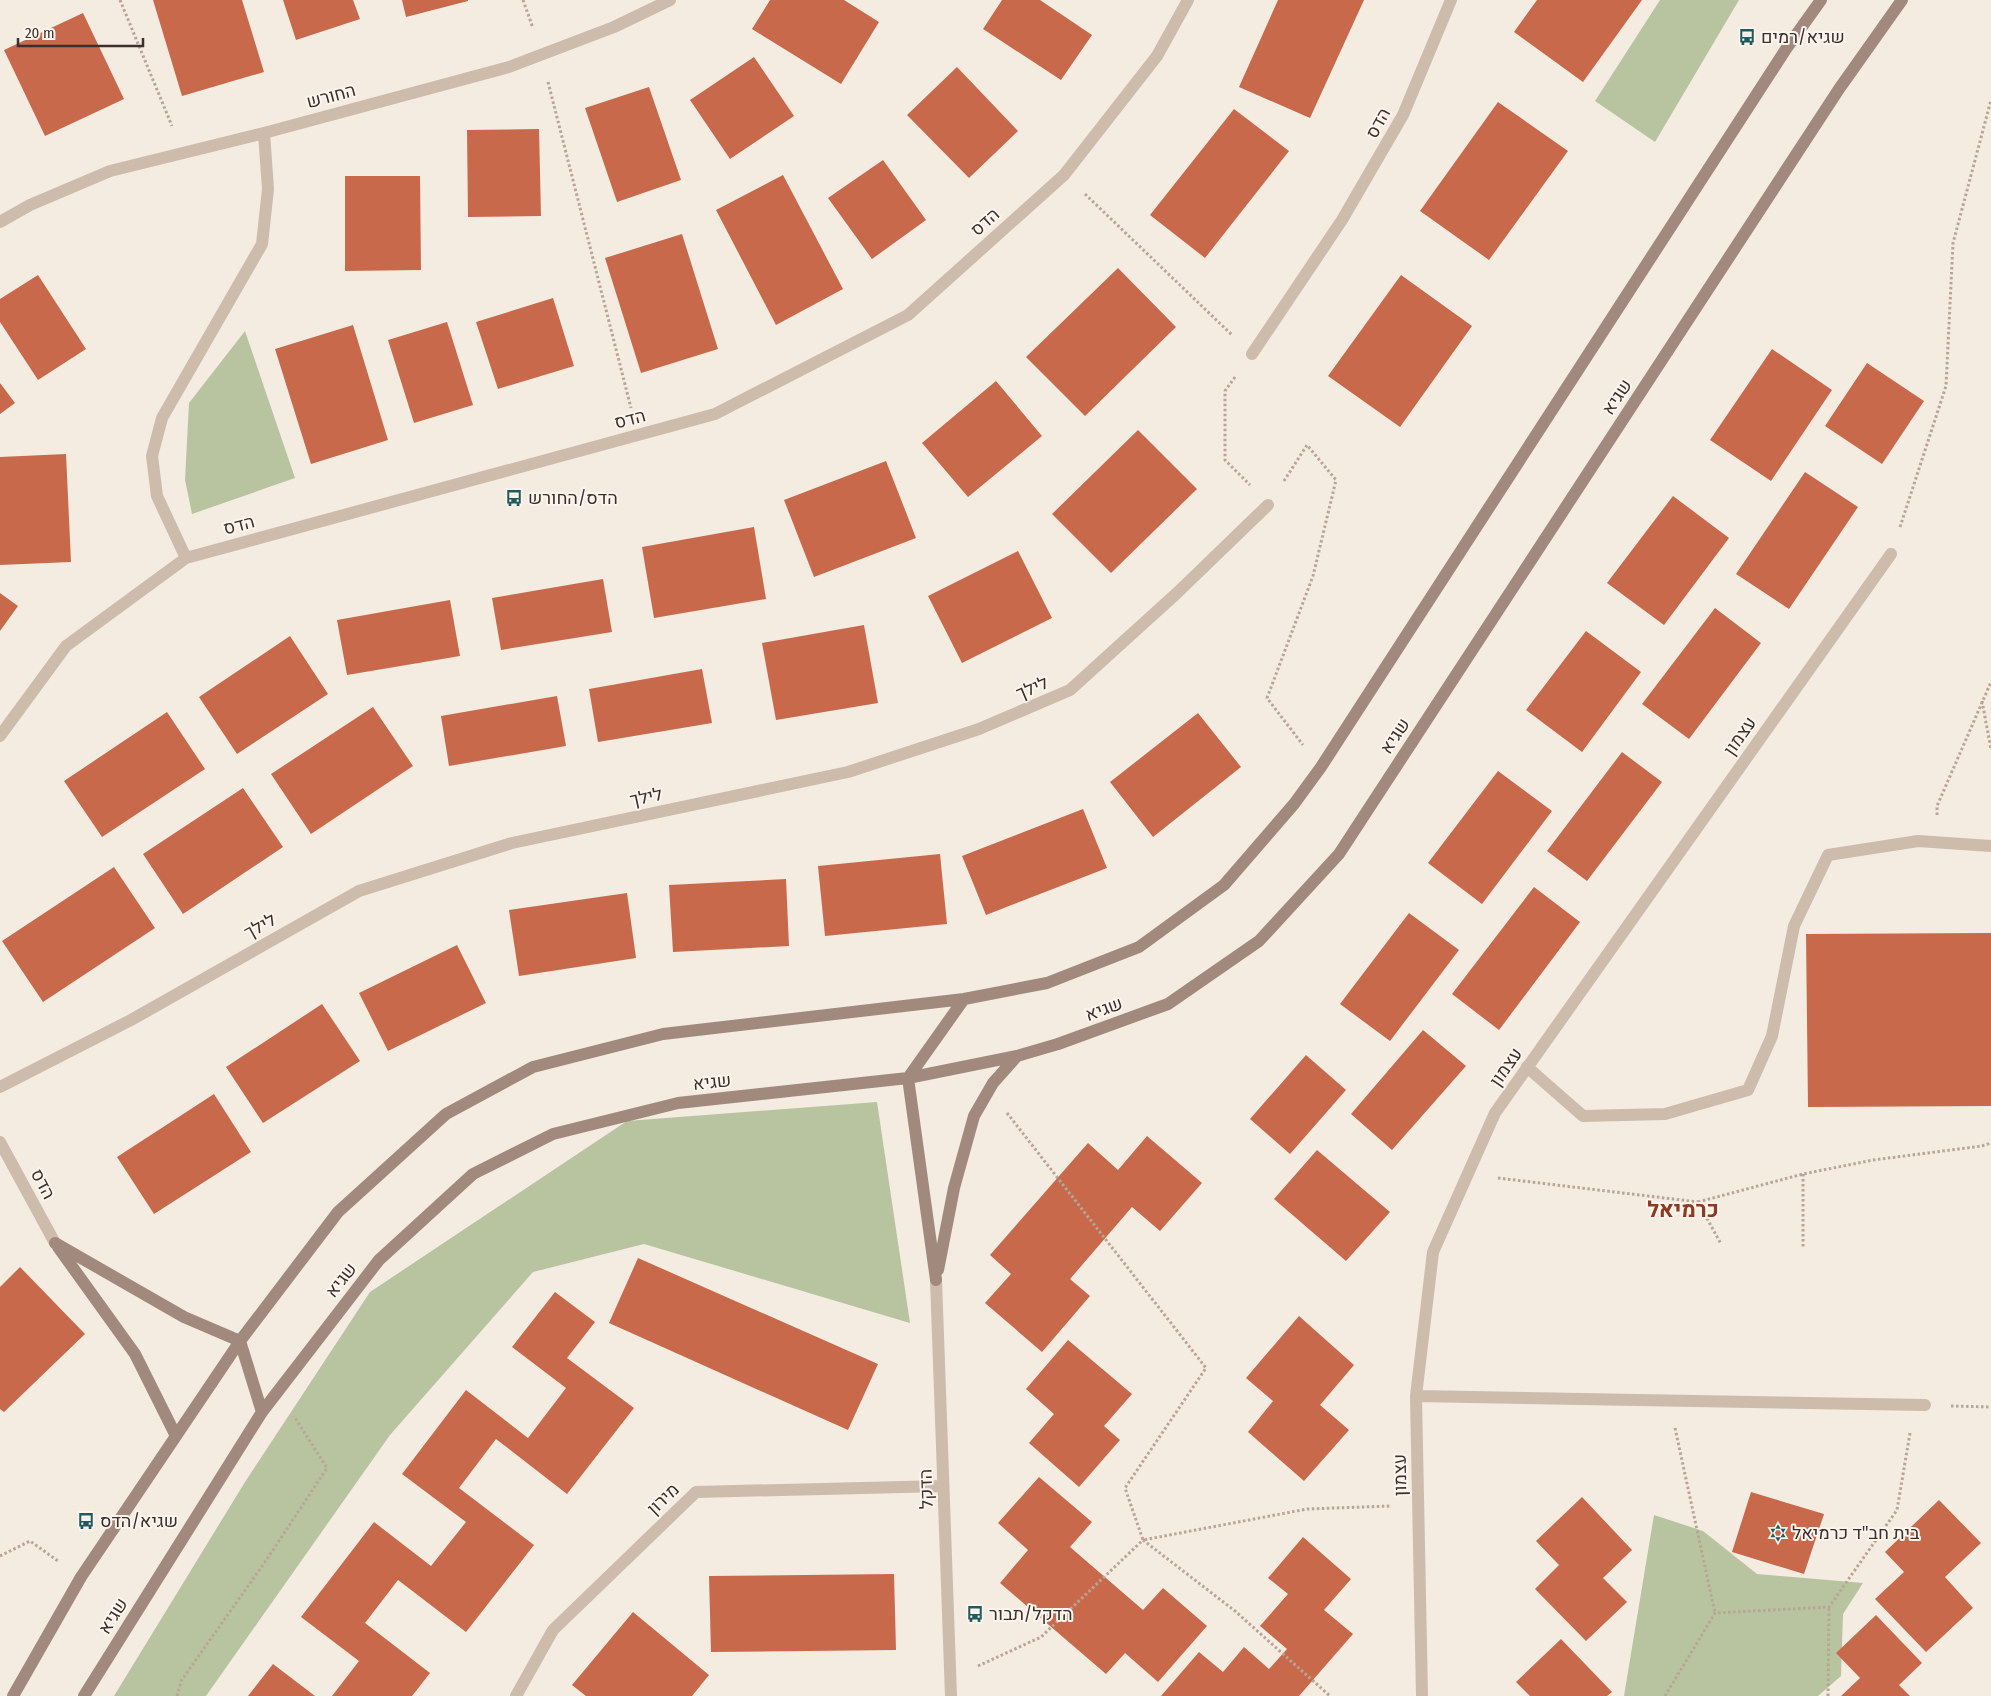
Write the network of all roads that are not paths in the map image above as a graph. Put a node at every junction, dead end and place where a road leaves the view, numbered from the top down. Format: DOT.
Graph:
graph roads {
  1 [pos="670,0"];
  2 [pos="1188,0"];
  3 [pos="1452,0"];
  4 [pos="1821,0"];
  5 [pos="1902,0"];
  6 [pos="264,133"];
  7 [pos="0,222"];
  8 [pos="1252,354"];
  9 [pos="1268,505"];
  10 [pos="1891,554"];
  11 [pos="186,558"];
  12 [pos="0,736"];
  13 [pos="1991,846"];
  14 [pos="964,999"];
  15 [pos="1017,1056"];
  16 [pos="1527,1068"];
  17 [pos="908,1078"];
  18 [pos="0,1087"];
  19 [pos="0,1142"];
  20 [pos="55,1243"];
  21 [pos="936,1280"];
  22 [pos="240,1341"];
  23 [pos="1416,1396"];
  24 [pos="1920,1405"];
  25 [pos="262,1412"];
  26 [pos="175,1434"];
  27 [pos="943,1486"];
  28 [pos="13,1696"];
  29 [pos="84,1696"];
  30 [pos="516,1696"];
  31 [pos="951,1696"];
  32 [pos="1422,1696"];
  1 -- 6 [label="street, החורש"];
  2 -- 11 [label="street, הדס"];
  3 -- 8 [label="street, הדס"];
  4 -- 14 [label="street"];
  5 -- 15 [label="street, שגיא"];
  6 -- 7 [label="street, החורש"];
  6 -- 11 [label="street"];
  9 -- 18 [label="street, לילך"];
  10 -- 16 [label="street, עצמון"];
  11 -- 12 [label="street, הדס"];
  13 -- 16 [label="street"];
  14 -- 17 [label="street"];
  14 -- 22 [label="street"];
  15 -- 17 [label="street, שגיא"];
  15 -- 21 [label="street"];
  16 -- 23 [label="street, עצמון"];
  17 -- 21 [label="street"];
  17 -- 25 [label="street, שגיא"];
  19 -- 20 [label="street, הדס"];
  20 -- 22 [label="street"];
  20 -- 26 [label="street"];
  21 -- 27 [label="street, הדקל"];
  22 -- 25 [label="street"];
  22 -- 26 [label="street"];
  23 -- 24 [label="street"];
  23 -- 32 [label="street, עצמון"];
  25 -- 29 [label="street, שגיא"];
  26 -- 28 [label="street"];
  27 -- 30 [label="street, מירון"];
  27 -- 31 [label="street, הדקל"];
}
